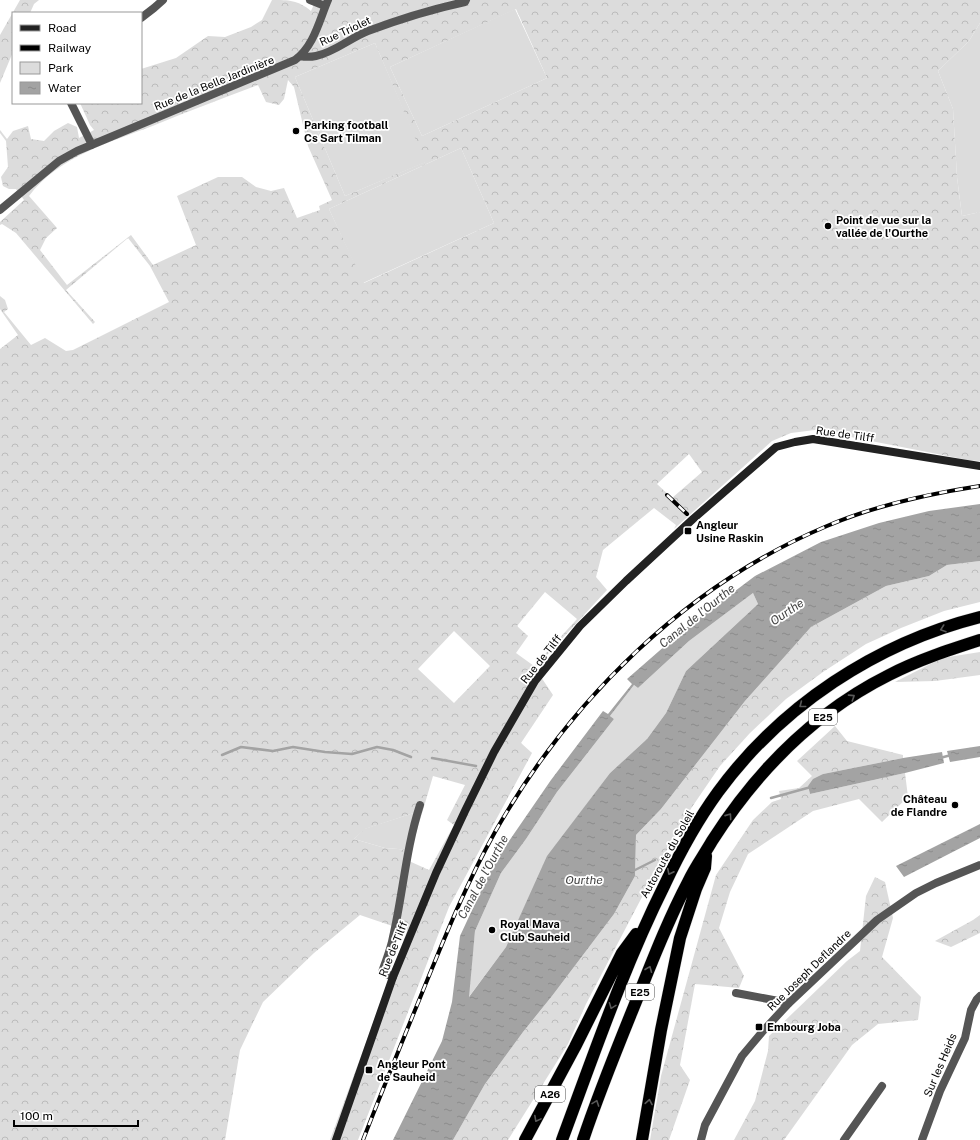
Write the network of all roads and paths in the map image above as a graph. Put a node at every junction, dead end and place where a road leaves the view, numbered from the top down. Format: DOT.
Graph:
graph roads {
  1 [pos="163,0"];
  2 [pos="310,0"];
  3 [pos="466,0"];
  4 [pos="326,3"];
  5 [pos="142,17"];
  6 [pos="300,56"];
  7 [pos="72,104"];
  8 [pos="92,145"];
  9 [pos="0,210"];
  10 [pos="980,466"];
  11 [pos="980,617"];
  12 [pos="980,640"];
  13 [pos="420,805"];
  14 [pos="708,849"];
  15 [pos="980,865"];
  16 [pos="648,918"];
  17 [pos="393,977"];
  18 [pos="736,993"];
  19 [pos="978,998"];
  20 [pos="789,1003"];
  21 [pos="882,1086"];
  22 [pos="336,1140"];
  23 [pos="525,1140"];
  24 [pos="562,1140"];
  25 [pos="583,1140"];
  26 [pos="642,1140"];
  27 [pos="701,1140"];
  28 [pos="844,1140"];
  29 [pos="922,1140"];
  1 -- 5 [label="street"];
  2 -- 4 [label="street"];
  3 -- 6 [label="street, Rue Triolet"];
  4 -- 6 [label="street, Rue de la Belle Jardinière"];
  6 -- 8 [label="street, Rue de la Belle Jardinière"];
  7 -- 8 [label="street"];
  8 -- 9 [label="street, Rue de la Belle Jardinière"];
  10 -- 17 [label="main road, Rue de Tilff"];
  11 -- 16 [label="highway, Autoroute du Soleil / E25, one-way"];
  14 -- 12 [label="highway, E25, one-way"];
  13 -- 17 [label="street"];
  25 -- 14 [label="highway, E25, one-way"];
  26 -- 14 [label="highway, one-way"];
  15 -- 20 [label="street, Rue Joseph Deflandre"];
  16 -- 23 [label="highway, A26, one-way"];
  16 -- 24 [label="highway, Autoroute du Soleil / E25, one-way"];
  17 -- 22 [label="main road, Rue de Tilff"];
  18 -- 20 [label="street"];
  19 -- 29 [label="street, Sur les Heids"];
  20 -- 27 [label="street, Rue Joseph Deflandre"];
  21 -- 28 [label="street"];
}
